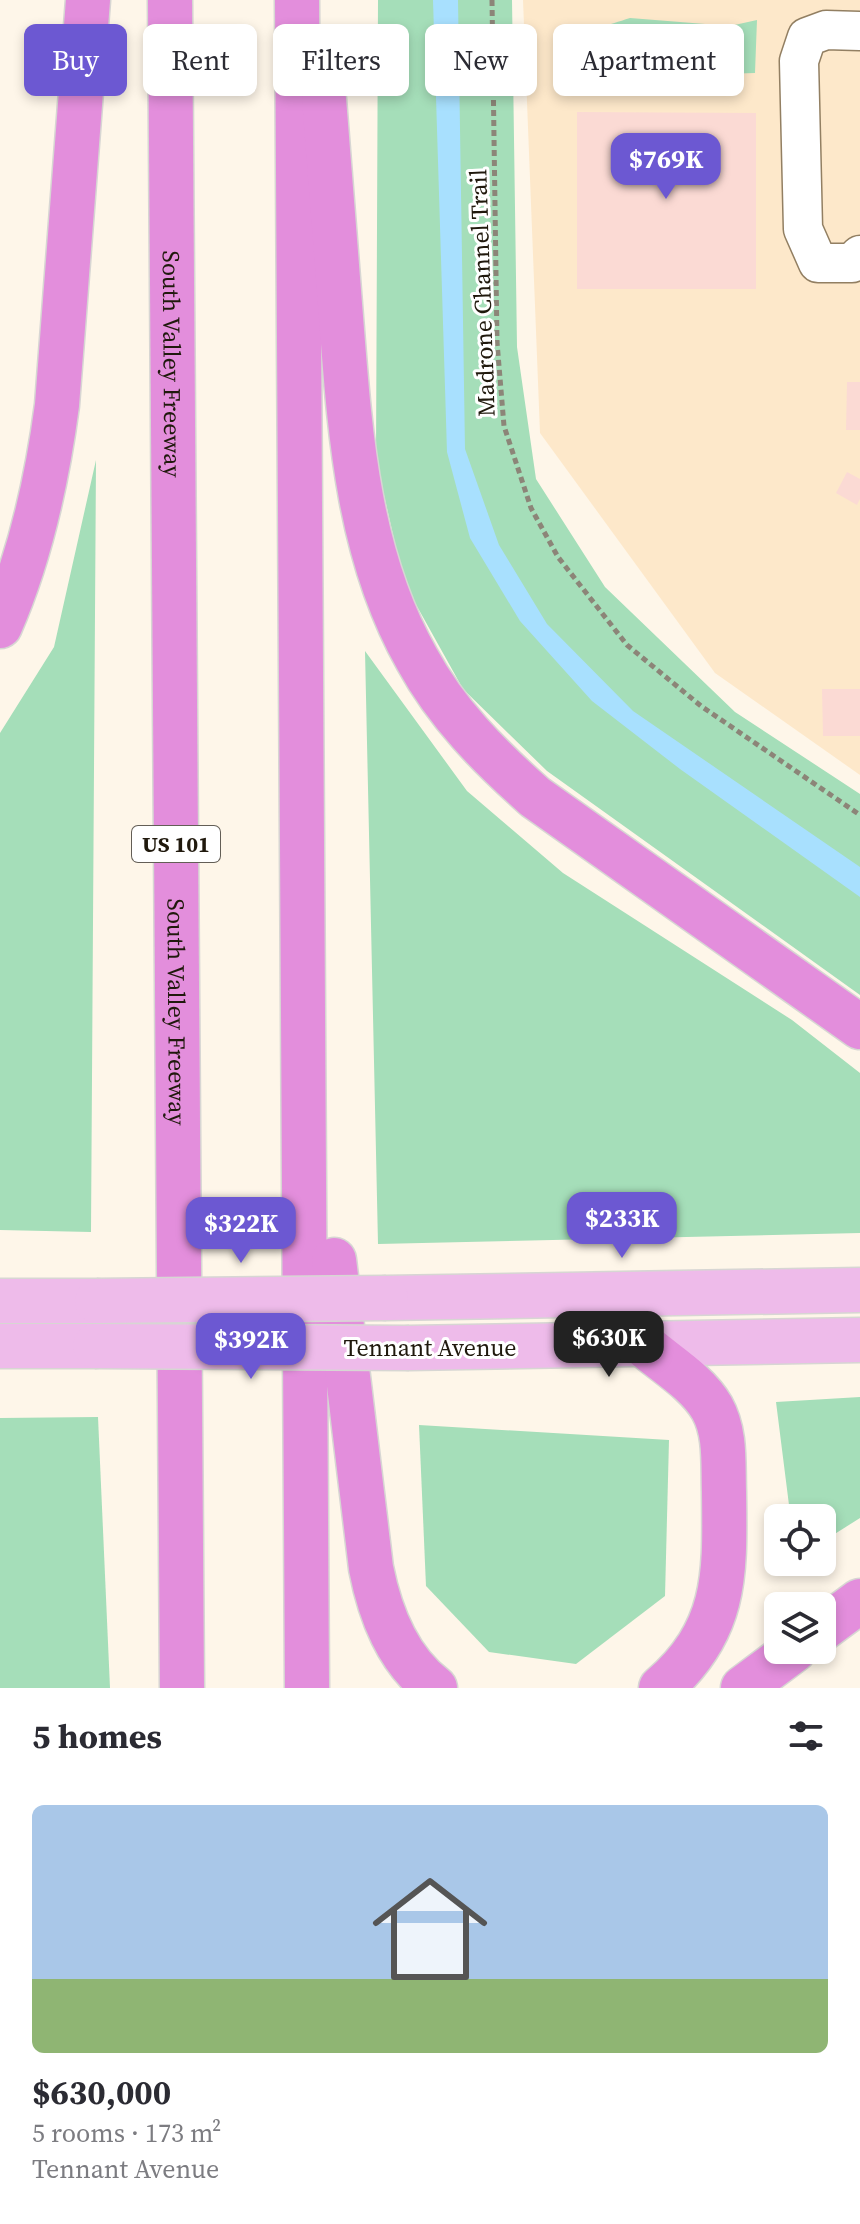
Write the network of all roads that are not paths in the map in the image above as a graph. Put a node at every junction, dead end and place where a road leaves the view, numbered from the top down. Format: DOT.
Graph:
graph roads {
  1 [pos="88,0"];
  2 [pos="170,0"];
  3 [pos="297,0"];
  4 [pos="316,0"];
  5 [pos="860,31"];
  6 [pos="860,255"];
  7 [pos="0,626"];
  8 [pos="303,1003"];
  9 [pos="860,1027"];
  10 [pos="860,1290"];
  11 [pos="0,1301"];
  12 [pos="860,1340"];
  13 [pos="644,1345"];
  14 [pos="0,1346"];
  15 [pos="860,1601"];
  16 [pos="836,1619"];
  17 [pos="775,1664"];
  18 [pos="182,1688"];
  19 [pos="307,1688"];
  20 [pos="435,1688"];
  21 [pos="661,1688"];
  22 [pos="743,1688"];
  1 -- 7 [label="highway"];
  2 -- 18 [label="highway, South Valley Freeway / US 101"];
  3 -- 8 [label="highway"];
  4 -- 9 [label="highway"];
  5 -- 6 [label="lane"];
  8 -- 19 [label="highway"];
  8 -- 20 [label="highway"];
  10 -- 11 [label="main road, Tennant Avenue, bridge"];
  12 -- 13 [label="main road, Tennant Avenue"];
  13 -- 14 [label="main road, Tennant Avenue, bridge"];
  13 -- 21 [label="highway"];
  15 -- 16 [label="highway"];
  17 -- 22 [label="highway"];
}
